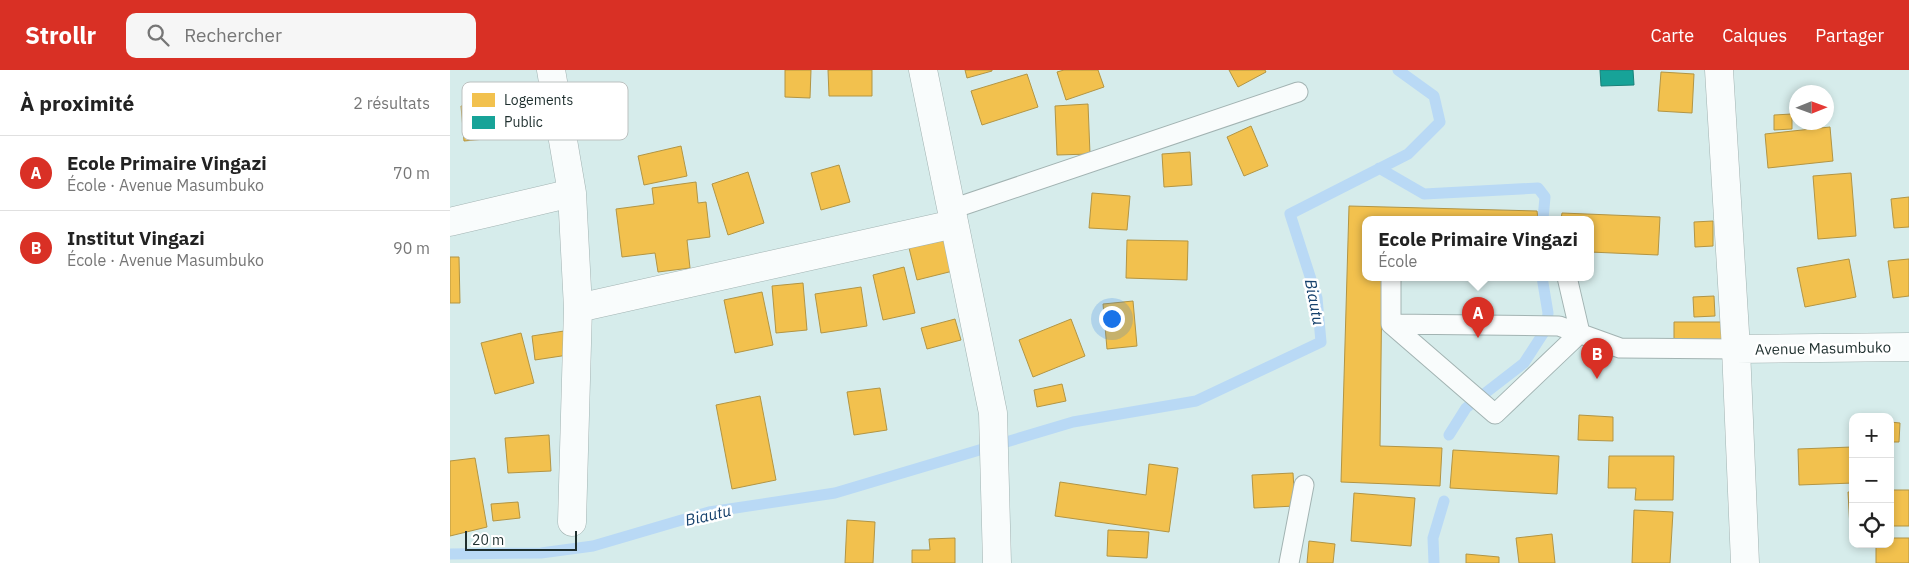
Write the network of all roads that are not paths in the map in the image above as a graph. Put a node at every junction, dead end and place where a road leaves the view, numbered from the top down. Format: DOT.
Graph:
graph roads {
  1 [pos="923,70"];
  2 [pos="1719,70"];
  3 [pos="1298,92"];
  4 [pos="563,140"];
  5 [pos="572,193"];
  6 [pos="953,216"];
  7 [pos="450,222"];
  8 [pos="1391,281"];
  9 [pos="1568,281"];
  10 [pos="578,308"];
  11 [pos="1391,324"];
  12 [pos="1580,334"];
  13 [pos="1909,347"];
  14 [pos="1736,350"];
  15 [pos="1304,485"];
  16 [pos="572,522"];
  17 [pos="997,563"];
  18 [pos="1288,563"];
  19 [pos="1745,563"];
  1 -- 6 [label="street"];
  2 -- 14 [label="street"];
  3 -- 6 [label="lane"];
  4 -- 5 [label="street"];
  5 -- 7 [label="street"];
  5 -- 10 [label="street"];
  6 -- 10 [label="street"];
  6 -- 17 [label="street"];
  8 -- 11 [label="lane"];
  9 -- 12 [label="lane"];
  10 -- 16 [label="street"];
  11 -- 12 [label="lane"];
  11 -- 12 [label="lane"];
  12 -- 14 [label="lane"];
  13 -- 14 [label="street, Avenue Masumbuko"];
  14 -- 19 [label="street"];
  15 -- 18 [label="lane"];
}
